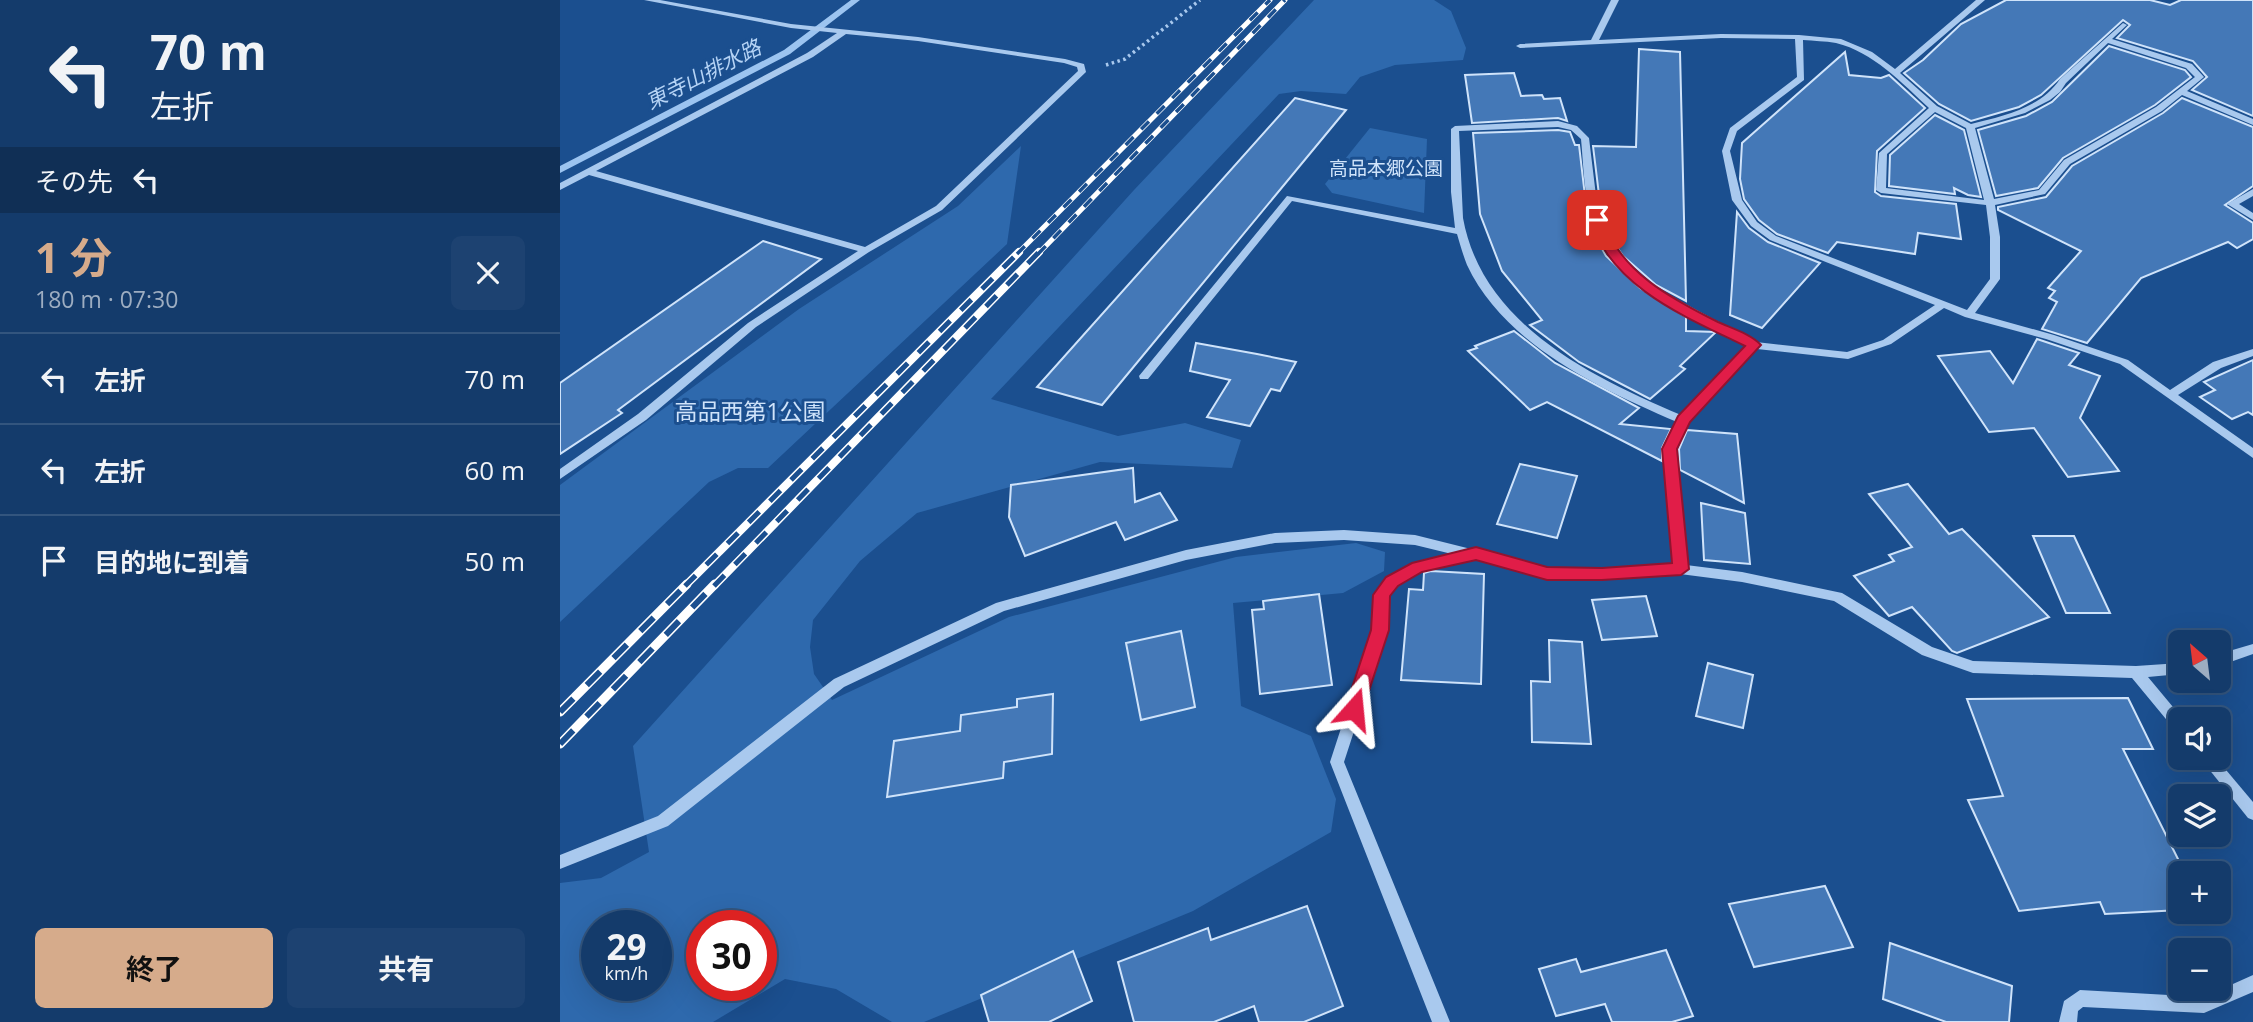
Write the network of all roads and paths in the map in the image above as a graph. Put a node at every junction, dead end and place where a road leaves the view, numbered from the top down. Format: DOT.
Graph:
graph roads {
  1 [pos="648,0"];
  2 [pos="1200,0"];
  3 [pos="1615,0"];
  4 [pos="1981,0"];
  5 [pos="2123,25"];
  6 [pos="844,32"];
  7 [pos="1799,37"];
  8 [pos="2107,40"];
  9 [pos="1593,43"];
  10 [pos="1520,47"];
  11 [pos="1082,72"];
  12 [pos="1895,72"];
  13 [pos="2181,92"];
  14 [pos="1934,108"];
  15 [pos="2253,122"];
  16 [pos="1970,127"];
  17 [pos="588,172"];
  18 [pos="560,187"];
  19 [pos="2253,192"];
  20 [pos="1990,202"];
  21 [pos="2253,217"];
  22 [pos="1460,232"];
  23 [pos="866,250"];
  24 [pos="1943,304"];
  25 [pos="1969,315"];
  26 [pos="1754,345"];
  27 [pos="2253,352"];
  28 [pos="1144,376"];
  29 [pos="2170,395"];
  30 [pos="1683,420"];
  31 [pos="2253,454"];
  32 [pos="560,475"];
  33 [pos="1476,553"];
  34 [pos="1681,569"];
  35 [pos="2253,649"];
  36 [pos="2231,656"];
  37 [pos="2168,670"];
  38 [pos="2136,672"];
  39 [pos="2168,711"];
  40 [pos="2217,770"];
  41 [pos="2253,813"];
  42 [pos="560,863"];
  43 [pos="2253,983"];
  44 [pos="1441,1022"];
  45 [pos="2068,1022"];
  1 -- 6 [label="street"];
  2 -- 11 [label="path"];
  3 -- 9 [label="street"];
  4 -- 12 [label="street"];
  5 -- 8 [label="street"];
  6 -- 11 [label="street"];
  6 -- 17 [label="street"];
  7 -- 9 [label="street"];
  7 -- 12 [label="street"];
  7 -- 24 [label="street"];
  8 -- 13 [label="street"];
  8 -- 16 [label="street"];
  9 -- 10 [label="street"];
  11 -- 23 [label="street"];
  12 -- 14 [label="street"];
  13 -- 15 [label="street"];
  13 -- 20 [label="street"];
  14 -- 16 [label="street"];
  14 -- 20 [label="street"];
  16 -- 20 [label="street"];
  17 -- 18 [label="street"];
  17 -- 23 [label="street"];
  19 -- 21 [label="street"];
  20 -- 25 [label="street"];
  22 -- 26 [label="street"];
  22 -- 28 [label="street"];
  22 -- 30 [label="street"];
  23 -- 32 [label="street"];
  24 -- 25 [label="street"];
  24 -- 26 [label="street"];
  25 -- 29 [label="street"];
  26 -- 30 [label="street"];
  27 -- 29 [label="street"];
  29 -- 31 [label="street"];
  30 -- 34 [label="street"];
  33 -- 34 [label="street"];
  33 -- 42 [label="street"];
  33 -- 44 [label="street"];
  34 -- 38 [label="street"];
  35 -- 36 [label="street"];
  37 -- 38 [label="street"];
  38 -- 39 [label="street"];
  40 -- 41 [label="street"];
  43 -- 45 [label="street"];
}
